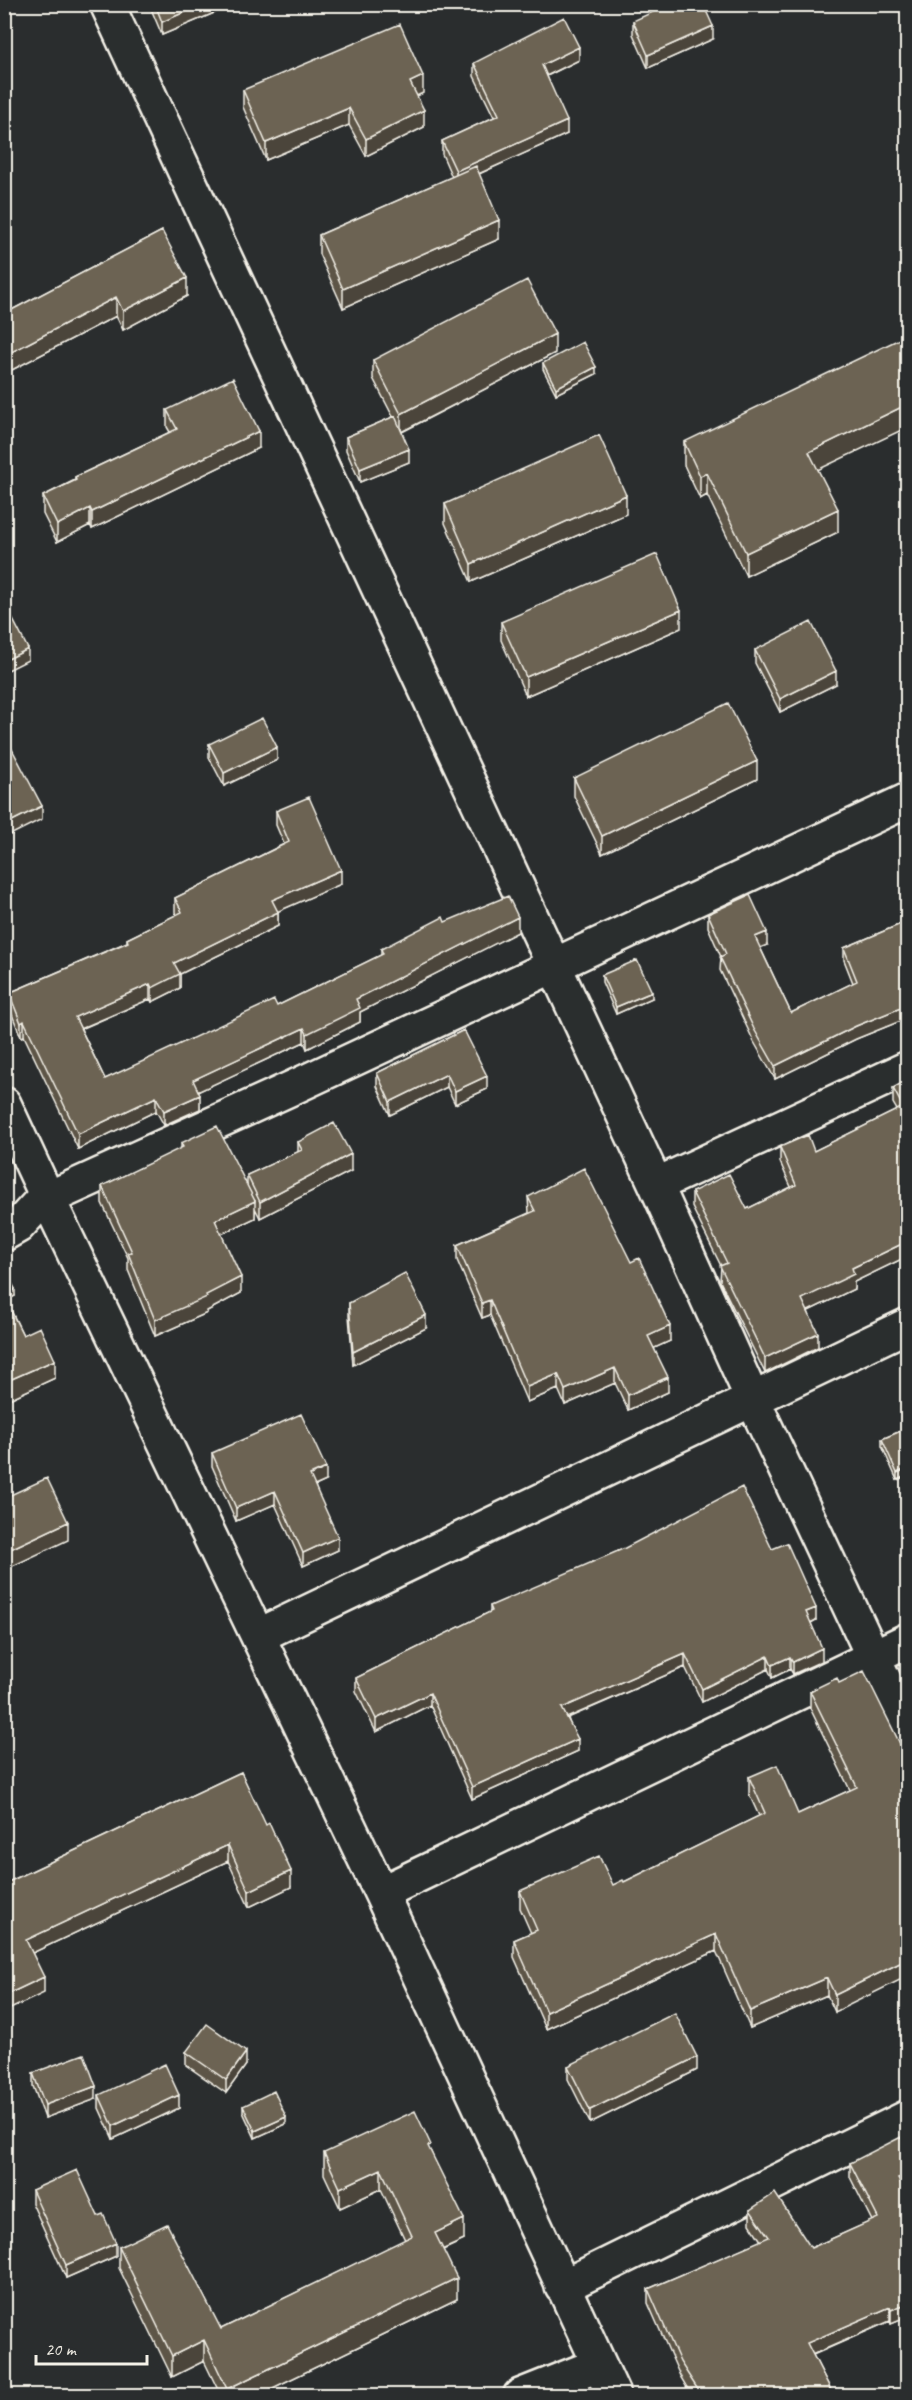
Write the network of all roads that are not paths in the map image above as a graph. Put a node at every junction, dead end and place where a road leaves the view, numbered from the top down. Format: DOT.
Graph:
graph roads {
  1 [pos="107,4"];
  2 [pos="908,800"];
  3 [pos="552,965"];
  4 [pos="908,1068"];
  5 [pos="4,1104"];
  6 [pos="656,1185"];
  7 [pos="48,1199"];
  8 [pos="4,1234"];
  9 [pos="908,1325"];
  10 [pos="752,1398"];
  11 [pos="258,1636"];
  12 [pos="908,1640"];
  13 [pos="874,1656"];
  14 [pos="908,1731"];
  15 [pos="381,1893"];
  16 [pos="908,2117"];
  17 [pos="562,2287"];
  18 [pos="598,2364"];
  19 [pos="520,2396"];
  20 [pos="614,2396"];
  1 -- 3 [label="street"];
  2 -- 3 [label="street"];
  3 -- 6 [label="street"];
  3 -- 7 [label="street"];
  4 -- 6 [label="street"];
  5 -- 7 [label="street"];
  6 -- 10 [label="street"];
  7 -- 8 [label="street"];
  7 -- 11 [label="street"];
  9 -- 10 [label="street"];
  10 -- 11 [label="street"];
  10 -- 13 [label="street"];
  11 -- 15 [label="street"];
  12 -- 13 [label="street"];
  13 -- 14 [label="street"];
  13 -- 15 [label="street"];
  15 -- 17 [label="street"];
  16 -- 17 [label="street"];
  17 -- 18 [label="street"];
  18 -- 19 [label="street"];
  18 -- 20 [label="street"];
}
